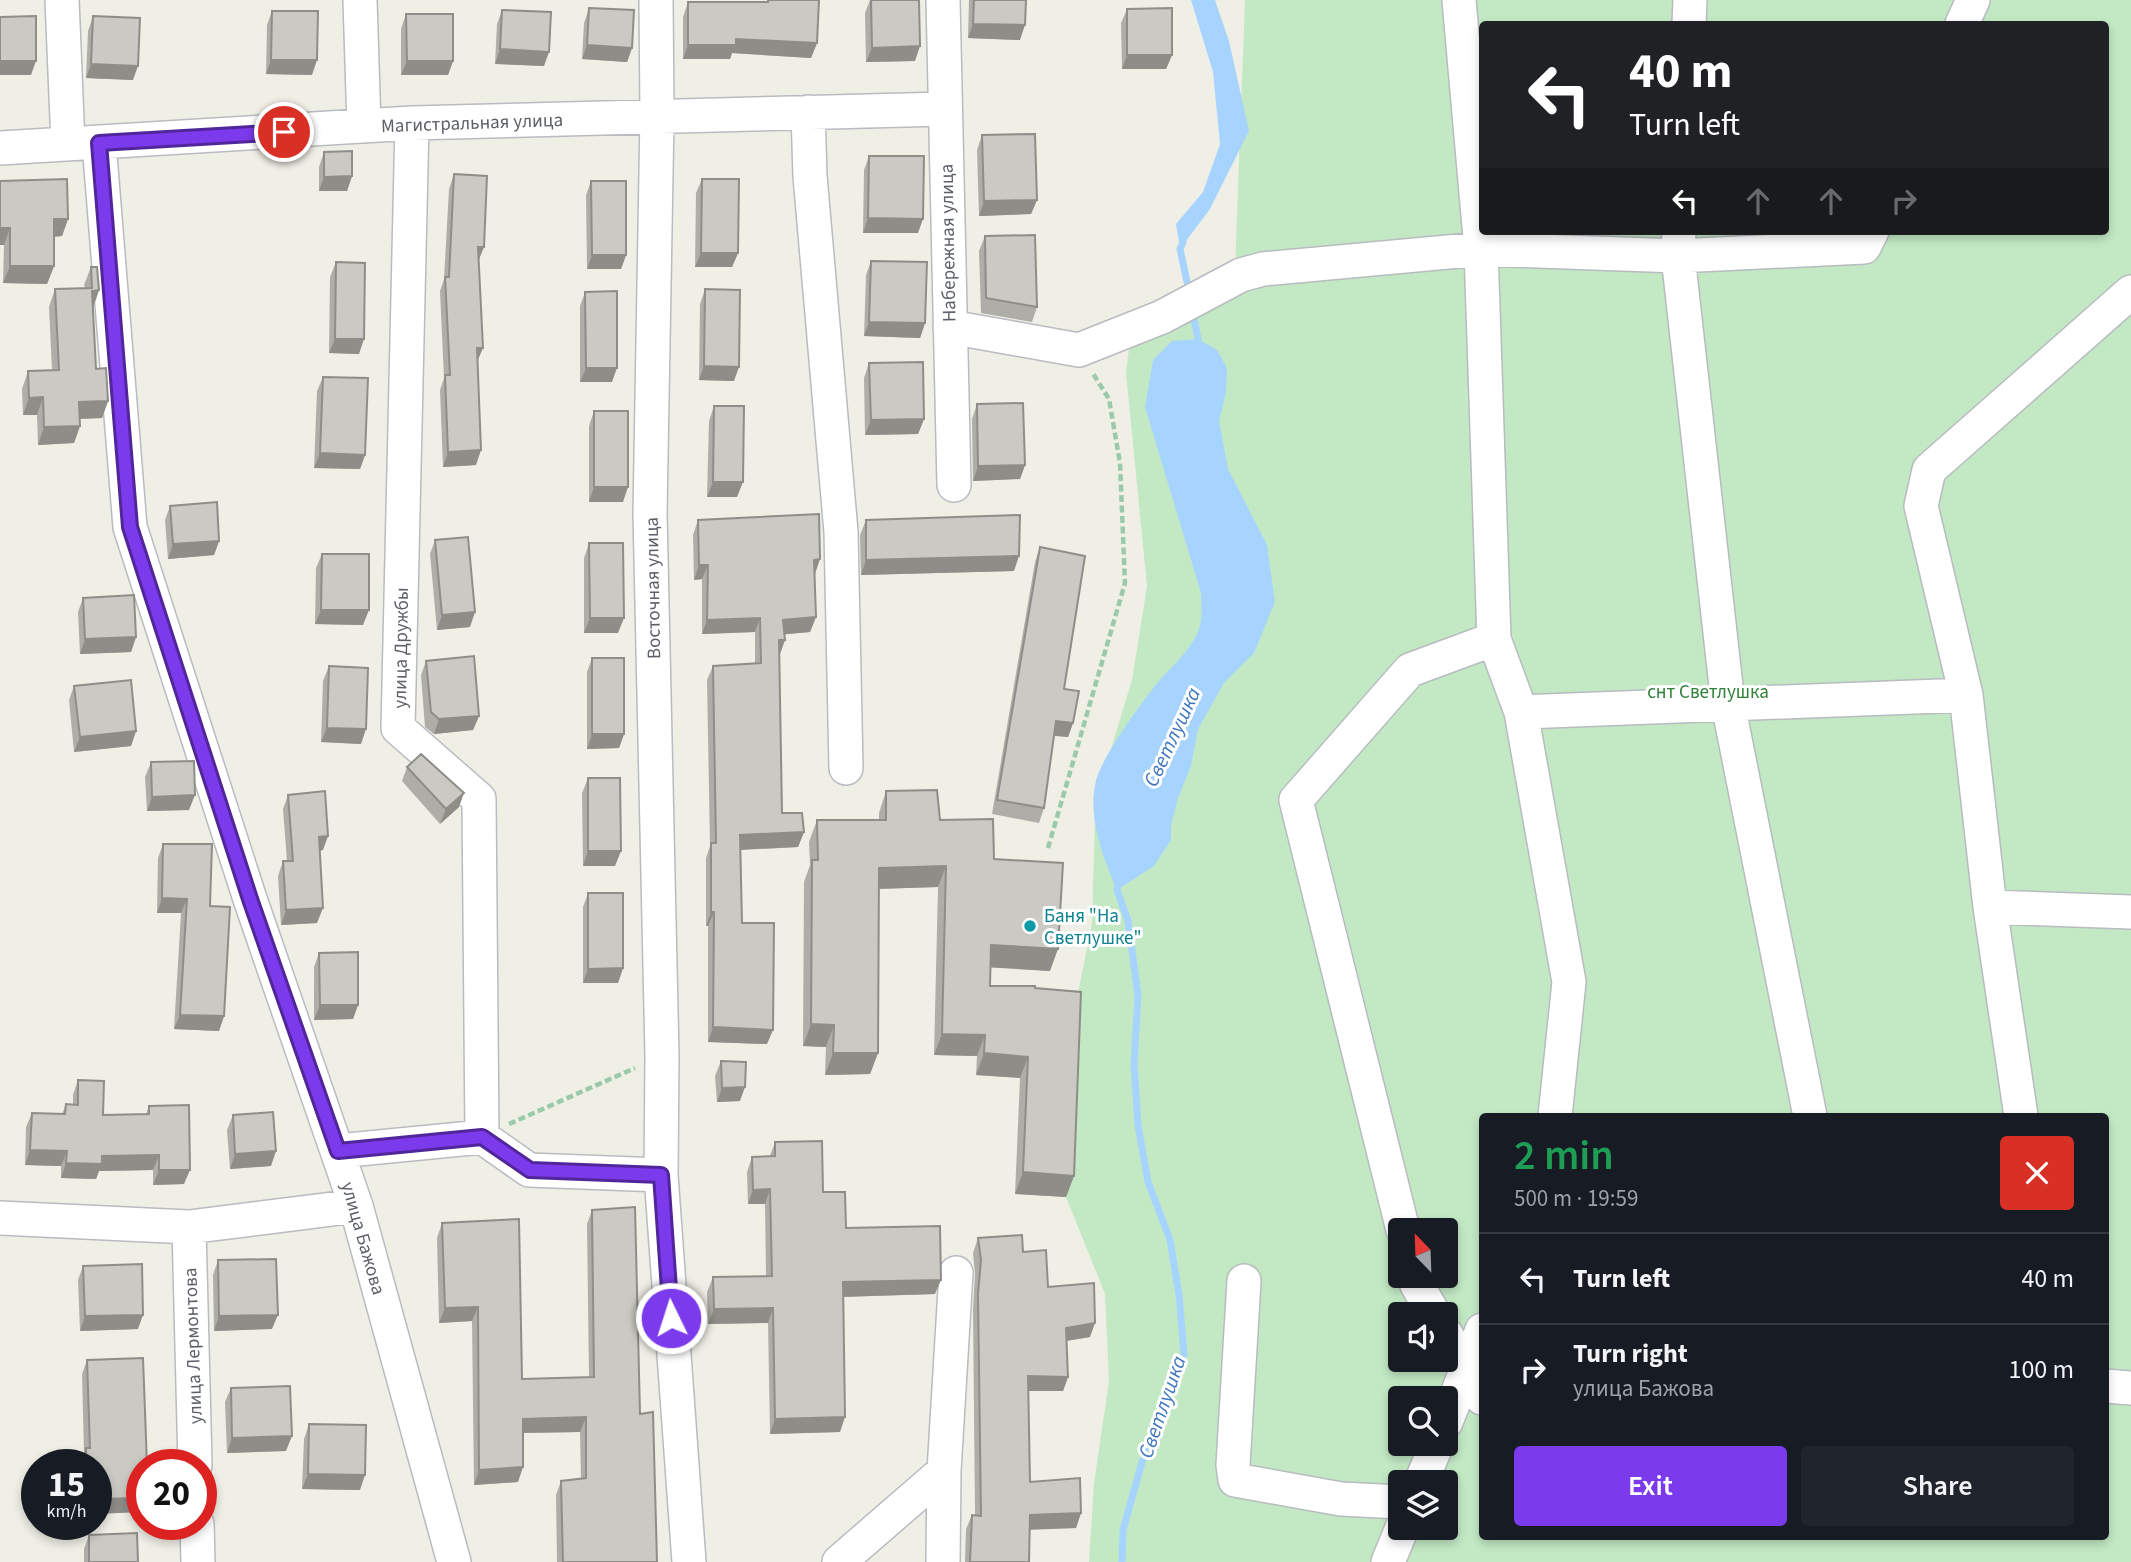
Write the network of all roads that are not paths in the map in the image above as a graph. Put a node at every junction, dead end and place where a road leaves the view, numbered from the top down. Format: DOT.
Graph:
graph roads {
  1 [pos="62,0"];
  2 [pos="360,0"];
  3 [pos="656,0"];
  4 [pos="943,0"];
  5 [pos="1459,0"];
  6 [pos="1690,0"];
  7 [pos="1972,0"];
  8 [pos="1689,21"];
  9 [pos="1963,21"];
  10 [pos="944,109"];
  11 [pos="808,112"];
  12 [pos="657,116"];
  13 [pos="412,123"];
  14 [pos="364,126"];
  15 [pos="83,143"];
  16 [pos="0,148"];
  17 [pos="1479,226"];
  18 [pos="1480,235"];
  19 [pos="1870,235"];
  20 [pos="1678,244"];
  21 [pos="1481,249"];
  22 [pos="2131,292"];
  23 [pos="950,327"];
  24 [pos="954,485"];
  25 [pos="1494,639"];
  26 [pos="1966,695"];
  27 [pos="1728,705"];
  28 [pos="1521,712"];
  29 [pos="846,768"];
  30 [pos="1990,907"];
  31 [pos="2131,912"];
  32 [pos="1555,1113"];
  33 [pos="1809,1113"];
  34 [pos="2021,1113"];
  35 [pos="482,1137"];
  36 [pos="338,1151"];
  37 [pos="661,1175"];
  38 [pos="356,1206"];
  39 [pos="0,1218"];
  40 [pos="1400,1218"];
  41 [pos="189,1227"];
  42 [pos="956,1273"];
  43 [pos="1244,1282"];
  44 [pos="1479,1353"];
  45 [pos="1458,1355"];
  46 [pos="1475,1384"];
  47 [pos="2109,1386"];
  48 [pos="2131,1388"];
  49 [pos="1458,1406"];
  50 [pos="195,1449"];
  51 [pos="944,1471"];
  52 [pos="1388,1501"];
  53 [pos="197,1540"];
  54 [pos="1397,1540"];
  55 [pos="198,1562"];
  56 [pos="454,1562"];
  57 [pos="689,1562"];
  58 [pos="839,1562"];
  59 [pos="943,1562"];
  60 [pos="1388,1562"];
  1 -- 15 [label="street, улица Бажова"];
  2 -- 14 [label="street"];
  3 -- 12 [label="street, Восточная улица"];
  4 -- 10 [label="street, Набережная улица"];
  5 -- 17 [label="street"];
  6 -- 8 [label="street"];
  7 -- 9 [label="street"];
  10 -- 11 [label="street, Магистральная улица"];
  10 -- 23 [label="street, Набережная улица"];
  11 -- 12 [label="street, Магистральная улица"];
  11 -- 29 [label="street"];
  12 -- 13 [label="street, Магистральная улица"];
  12 -- 37 [label="street, Восточная улица"];
  13 -- 14 [label="street, Магистральная улица"];
  13 -- 35 [label="street, улица Дружбы"];
  14 -- 15 [label="street, Магистральная улица"];
  15 -- 16 [label="street, Магистральная улица"];
  15 -- 36 [label="street, улица Бажова"];
  18 -- 21 [label="street"];
  19 -- 20 [label="street"];
  20 -- 21 [label="street"];
  20 -- 27 [label="street"];
  21 -- 23 [label="street"];
  21 -- 25 [label="street"];
  22 -- 26 [label="street"];
  23 -- 24 [label="street, Набережная улица"];
  25 -- 28 [label="street"];
  25 -- 40 [label="street"];
  26 -- 27 [label="street"];
  26 -- 30 [label="street"];
  27 -- 28 [label="street"];
  27 -- 33 [label="street"];
  28 -- 32 [label="street"];
  30 -- 31 [label="street"];
  30 -- 34 [label="street"];
  35 -- 36 [label="street"];
  35 -- 37 [label="street"];
  36 -- 38 [label="street, улица Бажова"];
  37 -- 57 [label="street, Восточная улица"];
  38 -- 41 [label="street"];
  38 -- 56 [label="street, улица Бажова"];
  39 -- 41 [label="street"];
  41 -- 50 [label="street, улица Лермонтова"];
  42 -- 51 [label="street"];
  43 -- 52 [label="street"];
  44 -- 46 [label="street"];
  45 -- 46 [label="street"];
  46 -- 49 [label="street"];
  47 -- 48 [label="street"];
  51 -- 58 [label="street"];
  51 -- 59 [label="street"];
  53 -- 55 [label="street"];
  54 -- 60 [label="street"];
}
